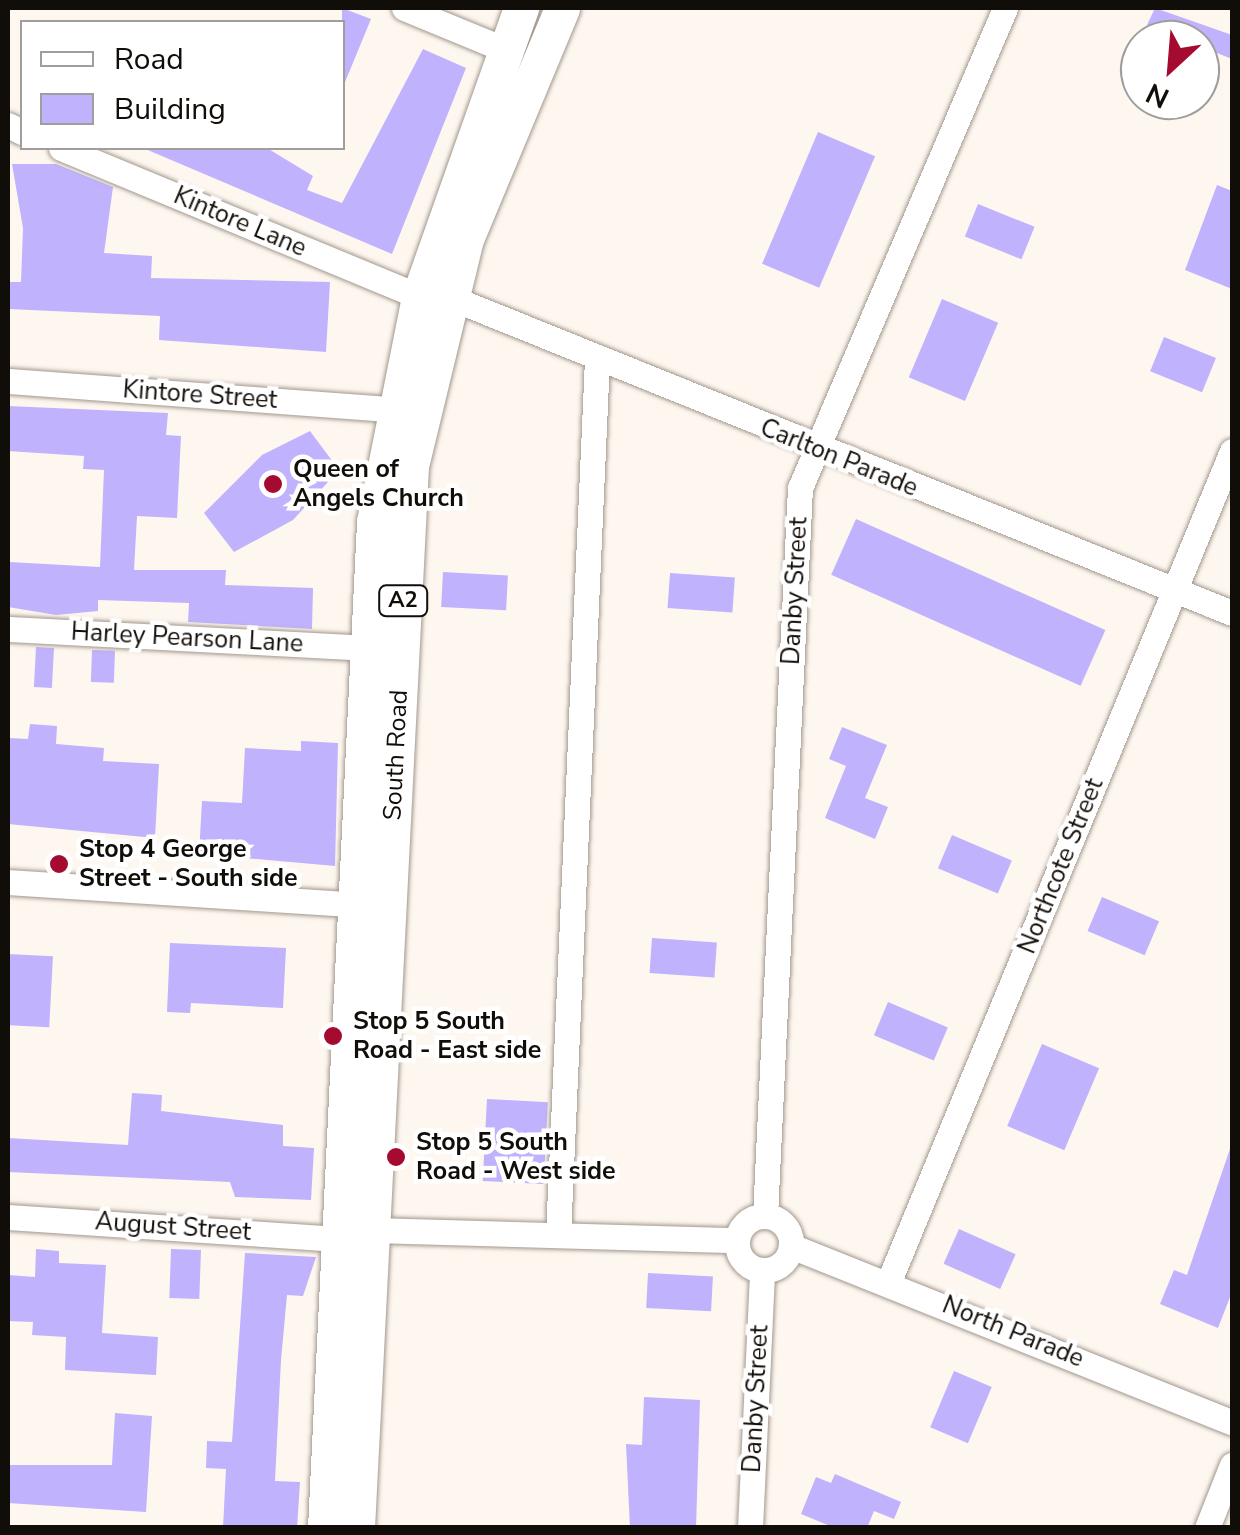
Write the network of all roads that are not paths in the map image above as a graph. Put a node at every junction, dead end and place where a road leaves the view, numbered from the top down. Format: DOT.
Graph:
graph roads {
  1 [pos="404,8"];
  2 [pos="521,8"];
  3 [pos="562,8"];
  4 [pos="1004,8"];
  5 [pos="506,50"];
  6 [pos="538,64"];
  7 [pos="66,150"];
  8 [pos="434,296"];
  9 [pos="597,358"];
  10 [pos="8,381"];
  11 [pos="392,409"];
  12 [pos="818,450"];
  13 [pos="1232,451"];
  14 [pos="1174,590"];
  15 [pos="1232,614"];
  16 [pos="8,629"];
  17 [pos="366,648"];
  18 [pos="8,882"];
  19 [pos="353,902"];
  20 [pos="388,908"];
  21 [pos="765,1216"];
  22 [pos="8,1217"];
  23 [pos="372,1230"];
  24 [pos="558,1235"];
  25 [pos="338,1239"];
  26 [pos="738,1240"];
  27 [pos="791,1246"];
  28 [pos="762,1270"];
  29 [pos="889,1281"];
  30 [pos="1232,1422"];
  31 [pos="1232,1465"];
  32 [pos="324,1528"];
  33 [pos="357,1528"];
  34 [pos="750,1528"];
  35 [pos="1206,1528"];
  1 -- 5 [label="street"];
  2 -- 5 [label="highway, South Road / A2"];
  3 -- 6 [label="highway, South Road / A2"];
  4 -- 12 [label="street, Danby Street"];
  5 -- 6 [label="highway"];
  5 -- 8 [label="highway, South Road / A2"];
  6 -- 8 [label="highway, South Road / A2"];
  7 -- 8 [label="street, Kintore Lane"];
  8 -- 9 [label="street, Carlton Parade"];
  8 -- 11 [label="highway, South Road / A2"];
  8 -- 20 [label="highway, South Road / A2"];
  9 -- 12 [label="street, Carlton Parade"];
  9 -- 24 [label="street"];
  10 -- 11 [label="street, Kintore Street"];
  11 -- 17 [label="highway, South Road / A2"];
  12 -- 14 [label="street, Carlton Parade"];
  12 -- 21 [label="street, Danby Street"];
  13 -- 14 [label="street, Northcote Street"];
  14 -- 15 [label="street, Carlton Parade"];
  14 -- 29 [label="street, Northcote Street"];
  16 -- 17 [label="street, Harley Pearson Lane"];
  17 -- 19 [label="highway, South Road / A2"];
  18 -- 19 [label="street"];
  19 -- 20 [label="street"];
  19 -- 25 [label="highway, South Road / A2"];
  20 -- 23 [label="highway, South Road / A2"];
  21 -- 26 [label="street"];
  21 -- 27 [label="street"];
  22 -- 25 [label="street, August Street"];
  23 -- 24 [label="street"];
  23 -- 25 [label="street, August Street"];
  23 -- 33 [label="highway, South Road / A2"];
  24 -- 26 [label="street"];
  25 -- 32 [label="highway, South Road / A2"];
  26 -- 28 [label="street"];
  27 -- 28 [label="street"];
  27 -- 29 [label="street, North Parade"];
  28 -- 34 [label="street, Danby Street"];
  29 -- 30 [label="street, North Parade"];
  31 -- 35 [label="street"];
}
